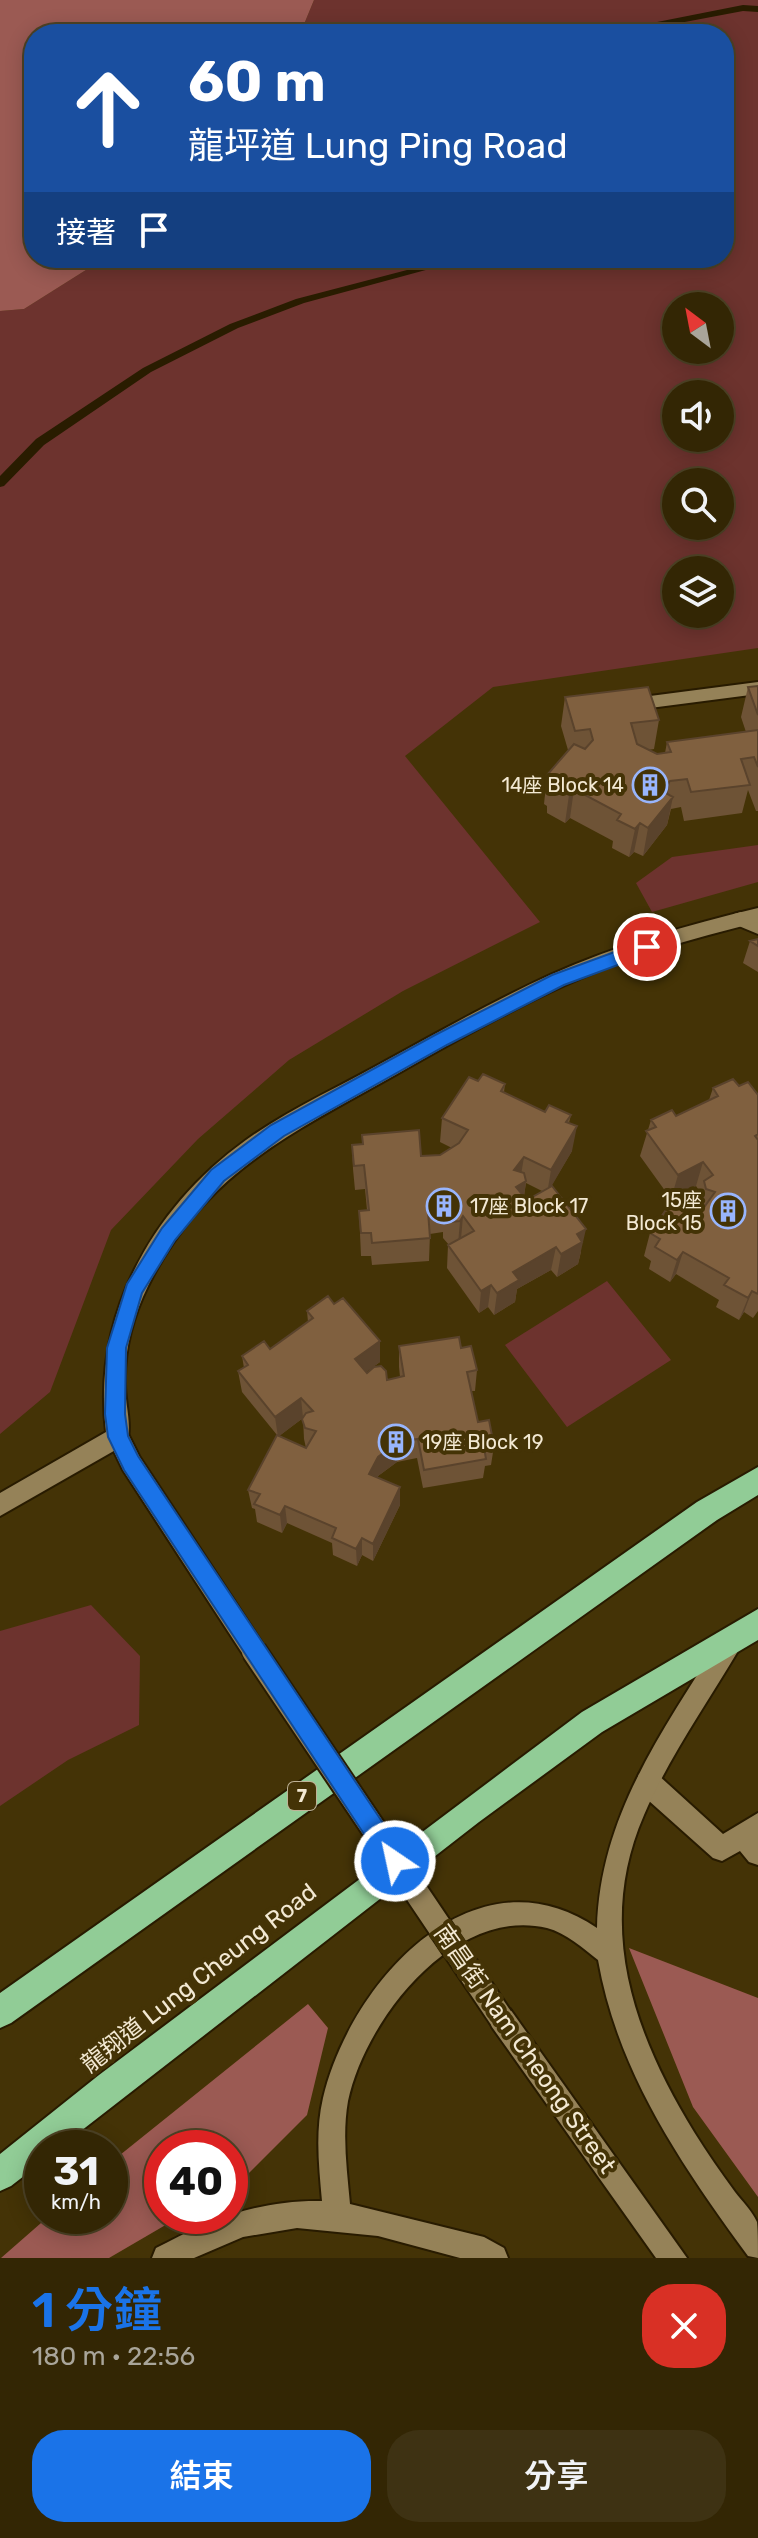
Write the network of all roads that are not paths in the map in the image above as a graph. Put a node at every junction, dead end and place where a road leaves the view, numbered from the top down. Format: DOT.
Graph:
graph roads {
  1 [pos="758,688"];
  2 [pos="610,708"];
  3 [pos="752,920"];
  4 [pos="118,1437"];
  5 [pos="758,1480"];
  6 [pos="0,1505"];
  7 [pos="758,1623"];
  8 [pos="730,1643"];
  9 [pos="648,1783"];
  10 [pos="753,1838"];
  11 [pos="608,1951"];
  12 [pos="0,2012"];
  13 [pos="0,2175"];
  14 [pos="337,2216"];
  15 [pos="758,2246"];
  16 [pos="166,2258"];
  17 [pos="494,2258"];
  18 [pos="673,2258"];
  1 -- 2 [label="street"];
  3 -- 4 [label="street"];
  4 -- 6 [label="street"];
  4 -- 18 [label="street, 南昌街 Nam Cheong Street, bridge"];
  5 -- 12 [label="highway, 7"];
  7 -- 8 [label="highway, 龍翔道 Lung Cheung Road"];
  8 -- 9 [label="street"];
  8 -- 13 [label="highway, 龍翔道 Lung Cheung Road"];
  9 -- 10 [label="street"];
  9 -- 11 [label="street"];
  11 -- 14 [label="street"];
  11 -- 15 [label="street"];
  14 -- 16 [label="street"];
  14 -- 17 [label="street"];
}
